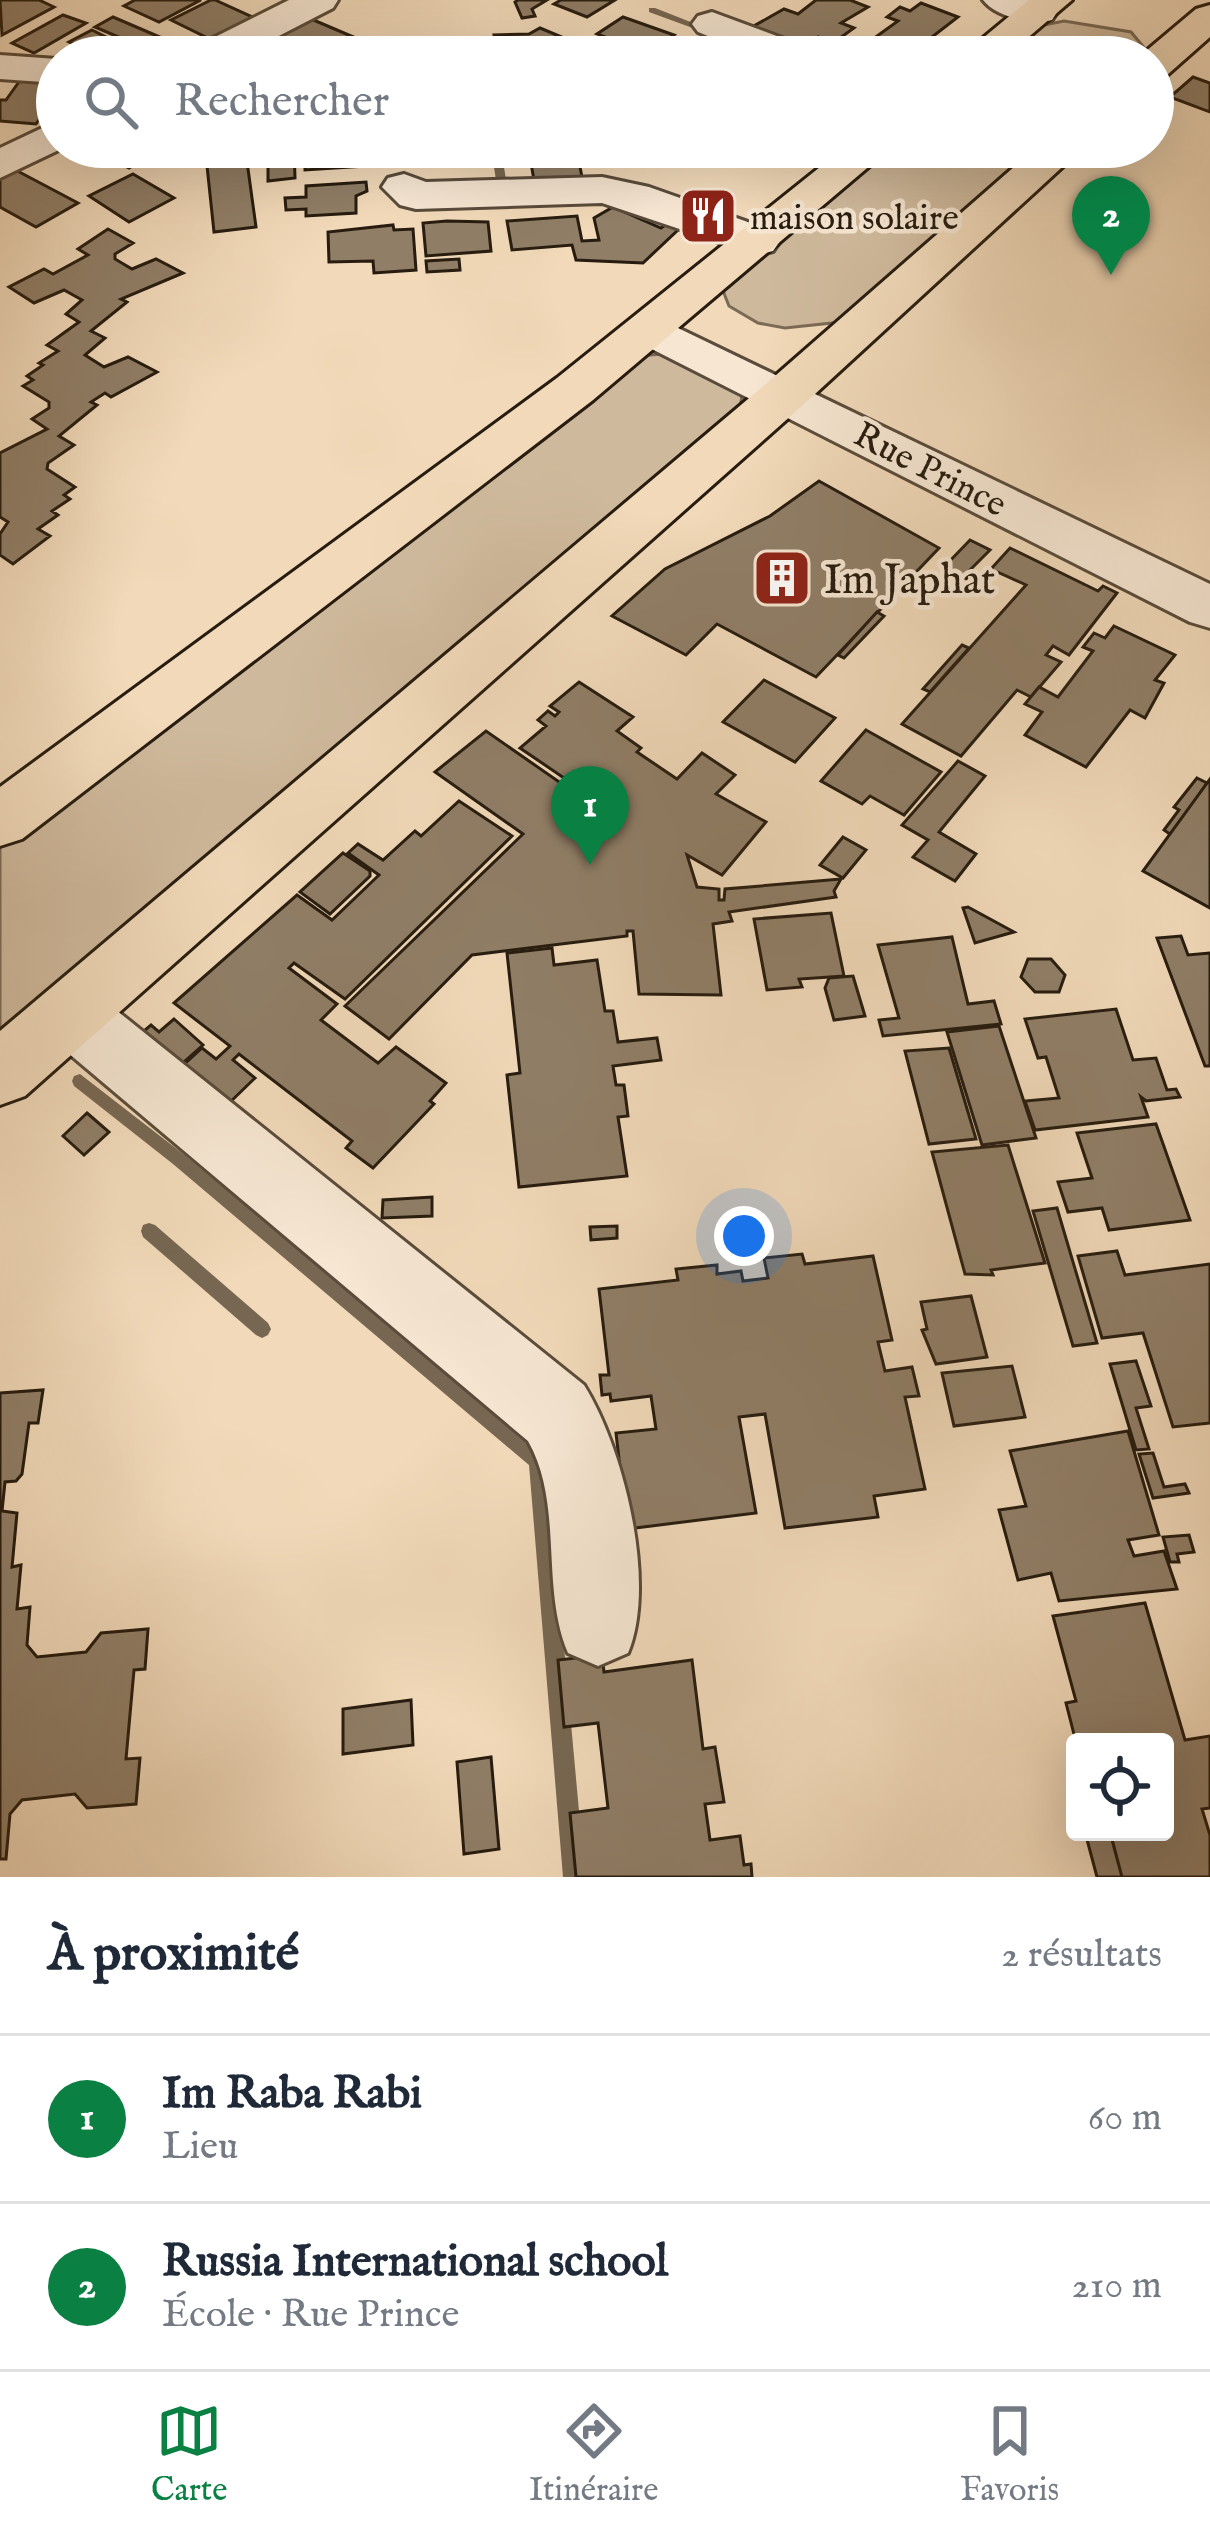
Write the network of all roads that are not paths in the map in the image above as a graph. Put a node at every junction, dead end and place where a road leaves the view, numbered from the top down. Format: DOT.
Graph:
graph roads {
  1 [pos="234,0"];
  2 [pos="319,0"];
  3 [pos="1031,4"];
  4 [pos="1210,17"];
  5 [pos="280,21"];
  6 [pos="712,24"];
  7 [pos="250,36"];
  8 [pos="742,36"];
  9 [pos="1000,36"];
  10 [pos="1174,48"];
  11 [pos="0,67"];
  12 [pos="36,70"];
  13 [pos="36,145"];
  14 [pos="0,165"];
  15 [pos="846,168"];
  16 [pos="1039,168"];
  17 [pos="404,187"];
  18 [pos="757,242"];
  19 [pos="651,330"];
  20 [pos="785,394"];
  21 [pos="1210,608"];
  22 [pos="0,820"];
  23 [pos="72,1015"];
  24 [pos="0,1074"];
  25 [pos="598,1623"];
  1 -- 5 [label="street"];
  2 -- 5 [label="street"];
  3 -- 9 [label="main road"];
  4 -- 10 [label="main road"];
  5 -- 7 [label="street"];
  6 -- 8 [label="street"];
  11 -- 12 [label="street"];
  13 -- 14 [label="street"];
  15 -- 18 [label="main road"];
  16 -- 20 [label="main road"];
  17 -- 18 [label="street"];
  18 -- 19 [label="main road"];
  19 -- 20 [label="street, Rue Prince"];
  19 -- 22 [label="main road"];
  20 -- 21 [label="street, Rue Prince"];
  20 -- 23 [label="main road"];
  23 -- 24 [label="main road"];
  23 -- 25 [label="street"];
}
